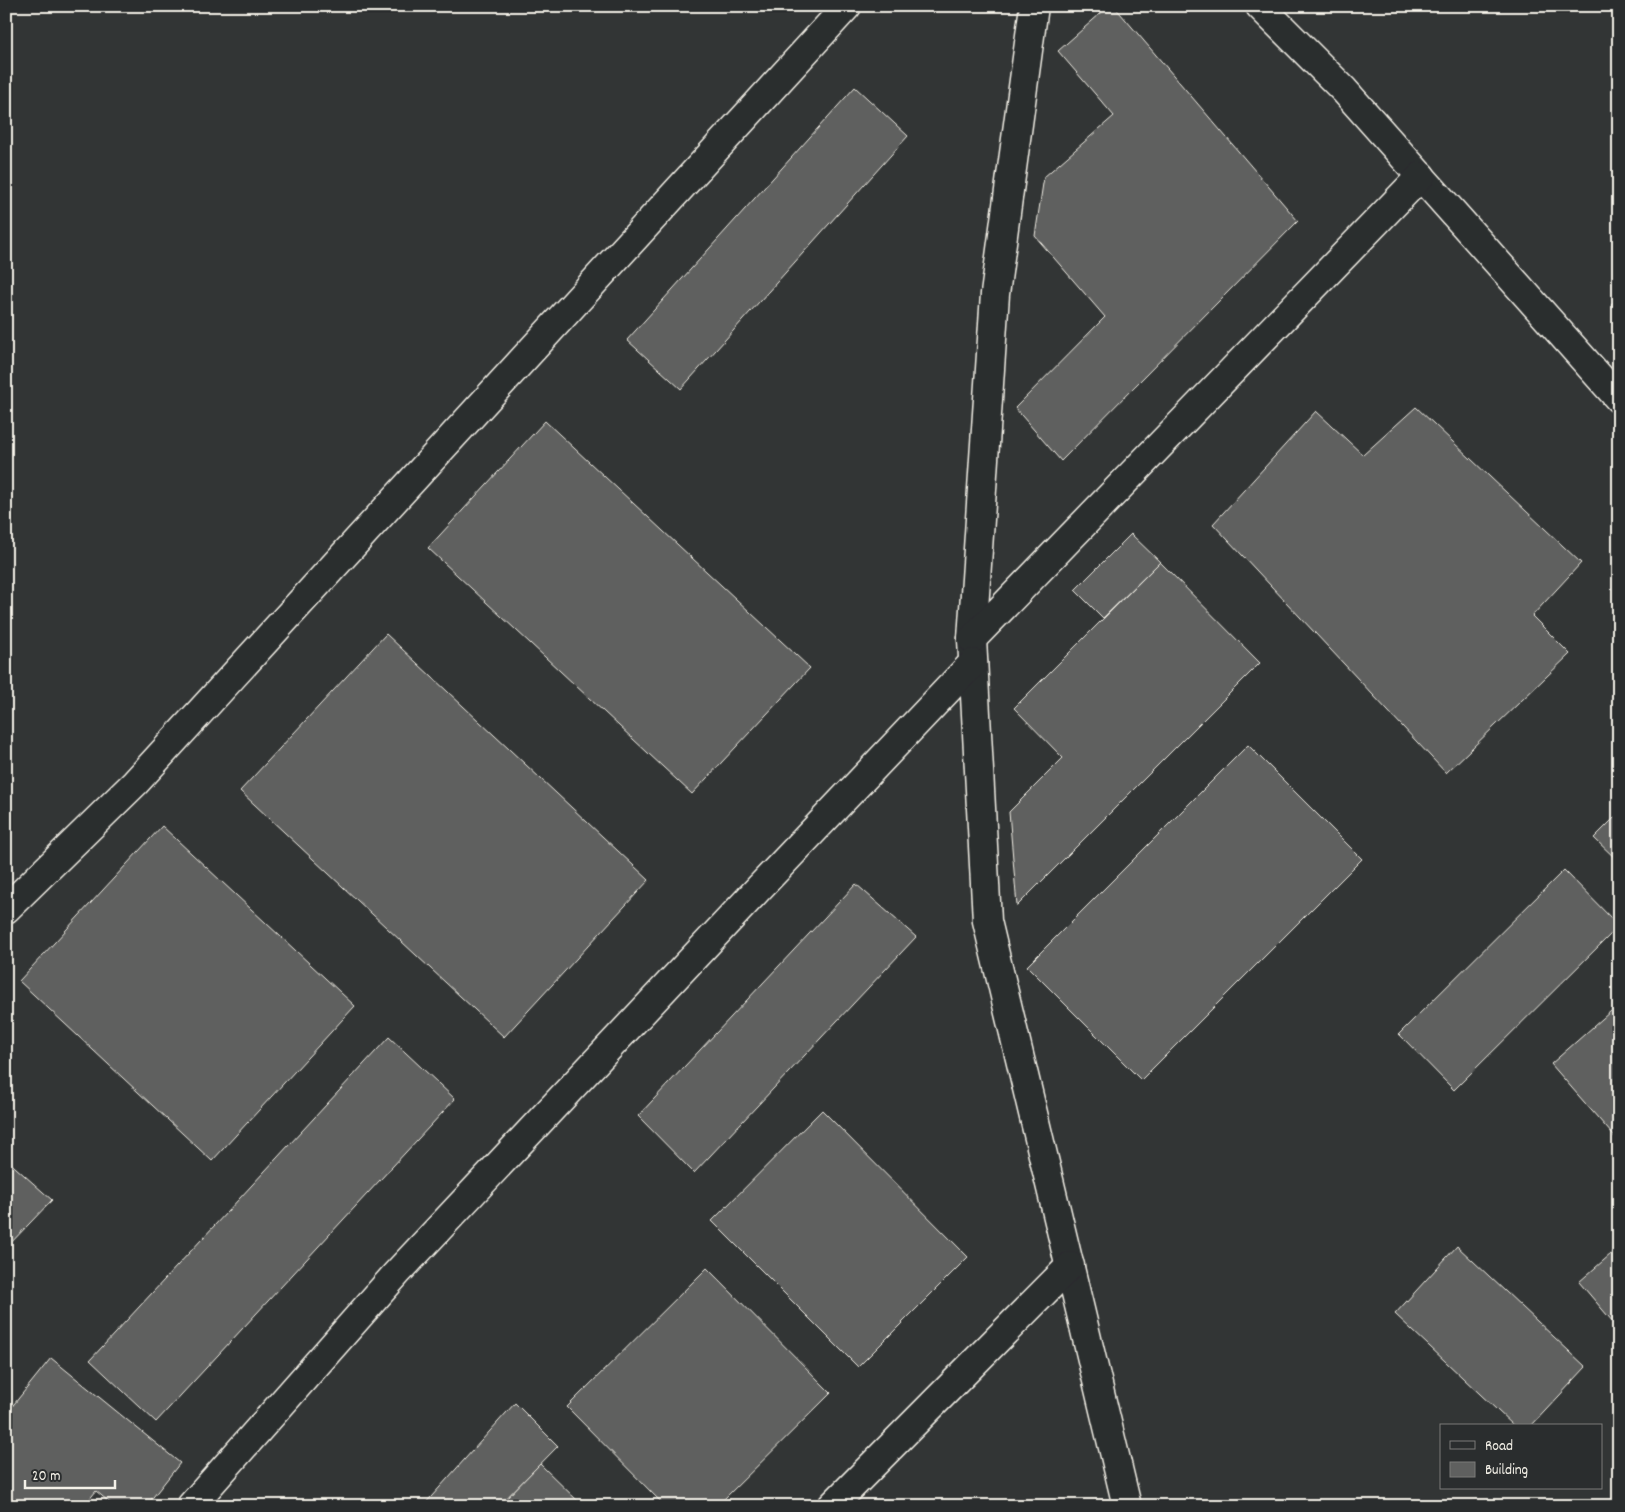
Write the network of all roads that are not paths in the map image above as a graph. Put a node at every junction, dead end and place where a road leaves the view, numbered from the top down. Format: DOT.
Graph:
graph roads {
  1 [pos="847,6"];
  2 [pos="1034,6"];
  3 [pos="1260,6"];
  4 [pos="1421,176"];
  5 [pos="1619,399"];
  6 [pos="972,651"];
  7 [pos="6,909"];
  8 [pos="1070,1266"];
  9 [pos="191,1506"];
  10 [pos="832,1506"];
  11 [pos="1128,1506"];
  1 -- 7 [label="street"];
  2 -- 6 [label="street"];
  3 -- 4 [label="street"];
  4 -- 5 [label="street"];
  4 -- 6 [label="street"];
  6 -- 8 [label="street"];
  6 -- 9 [label="street"];
  8 -- 10 [label="street"];
  8 -- 11 [label="street"];
}
